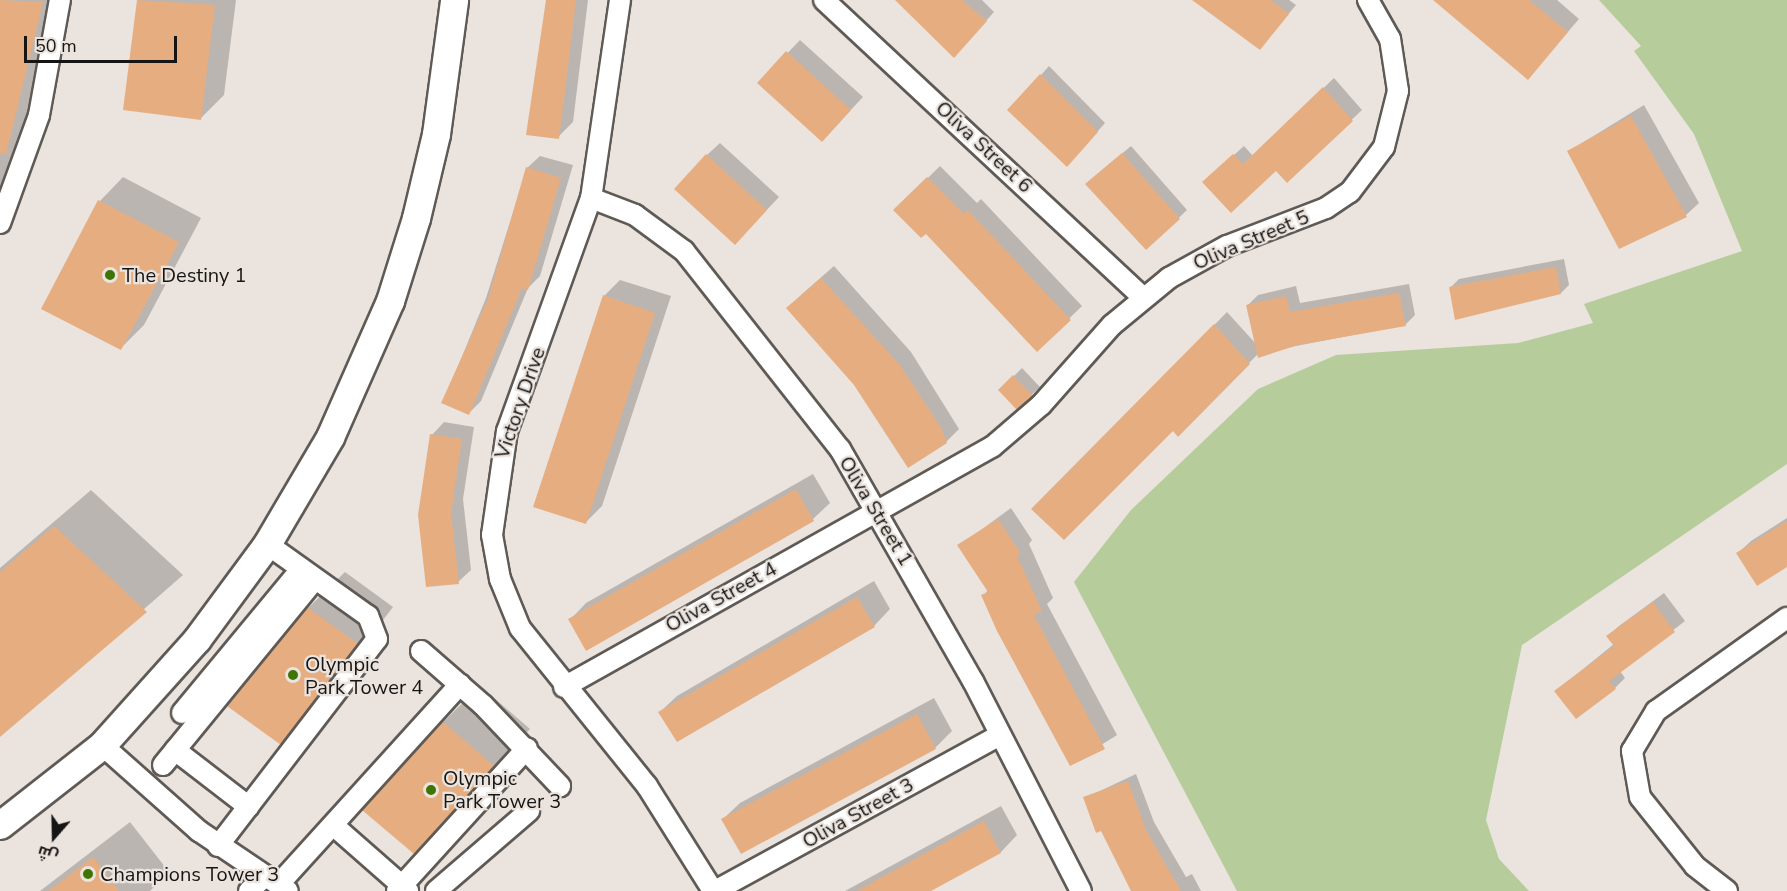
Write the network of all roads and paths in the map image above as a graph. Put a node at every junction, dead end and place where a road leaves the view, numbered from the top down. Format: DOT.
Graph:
graph roads {
  1 [pos="60,0"];
  2 [pos="454,0"];
  3 [pos="620,0"];
  4 [pos="824,0"];
  5 [pos="1368,0"];
  6 [pos="591,198"];
  7 [pos="0,224"];
  8 [pos="1142,297"];
  9 [pos="879,511"];
  10 [pos="267,544"];
  11 [pos="308,574"];
  12 [pos="1787,618"];
  13 [pos="421,651"];
  14 [pos="460,684"];
  15 [pos="564,687"];
  16 [pos="182,713"];
  17 [pos="1000,735"];
  18 [pos="102,745"];
  19 [pos="526,748"];
  20 [pos="176,750"];
  21 [pos="163,765"];
  22 [pos="561,786"];
  23 [pos="249,807"];
  24 [pos="528,811"];
  25 [pos="0,825"];
  26 [pos="333,825"];
  27 [pos="218,846"];
  28 [pos="270,886"];
  29 [pos="402,889"];
  30 [pos="436,891"];
  31 [pos="714,891"];
  32 [pos="1082,891"];
  33 [pos="1727,891"];
  1 -- 7 [label="street"];
  2 -- 10 [label="main road"];
  3 -- 6 [label="street, Victory Drive"];
  4 -- 8 [label="street, Oliva Street 6"];
  5 -- 8 [label="street, Oliva Street 5"];
  6 -- 9 [label="street, Oliva Street 1"];
  6 -- 15 [label="street, Victory Drive"];
  8 -- 9 [label="street, Oliva Street 5"];
  9 -- 15 [label="street, Oliva Street 4"];
  9 -- 17 [label="street, Oliva Street 1"];
  10 -- 11 [label="street"];
  10 -- 18 [label="main road"];
  11 -- 16 [label="street"];
  11 -- 20 [label="street"];
  11 -- 23 [label="street"];
  12 -- 33 [label="street"];
  13 -- 14 [label="street"];
  14 -- 19 [label="street"];
  14 -- 26 [label="street"];
  15 -- 31 [label="street, Victory Drive"];
  17 -- 31 [label="street, Oliva Street 3"];
  17 -- 32 [label="street, Oliva Street 1"];
  18 -- 25 [label="main road"];
  18 -- 27 [label="street"];
  19 -- 22 [label="street"];
  19 -- 29 [label="street"];
  20 -- 21 [label="street"];
  20 -- 23 [label="street"];
  23 -- 27 [label="street"];
  24 -- 30 [label="street"];
  26 -- 28 [label="street"];
  26 -- 29 [label="street"];
  27 -- 28 [label="street"];
}
